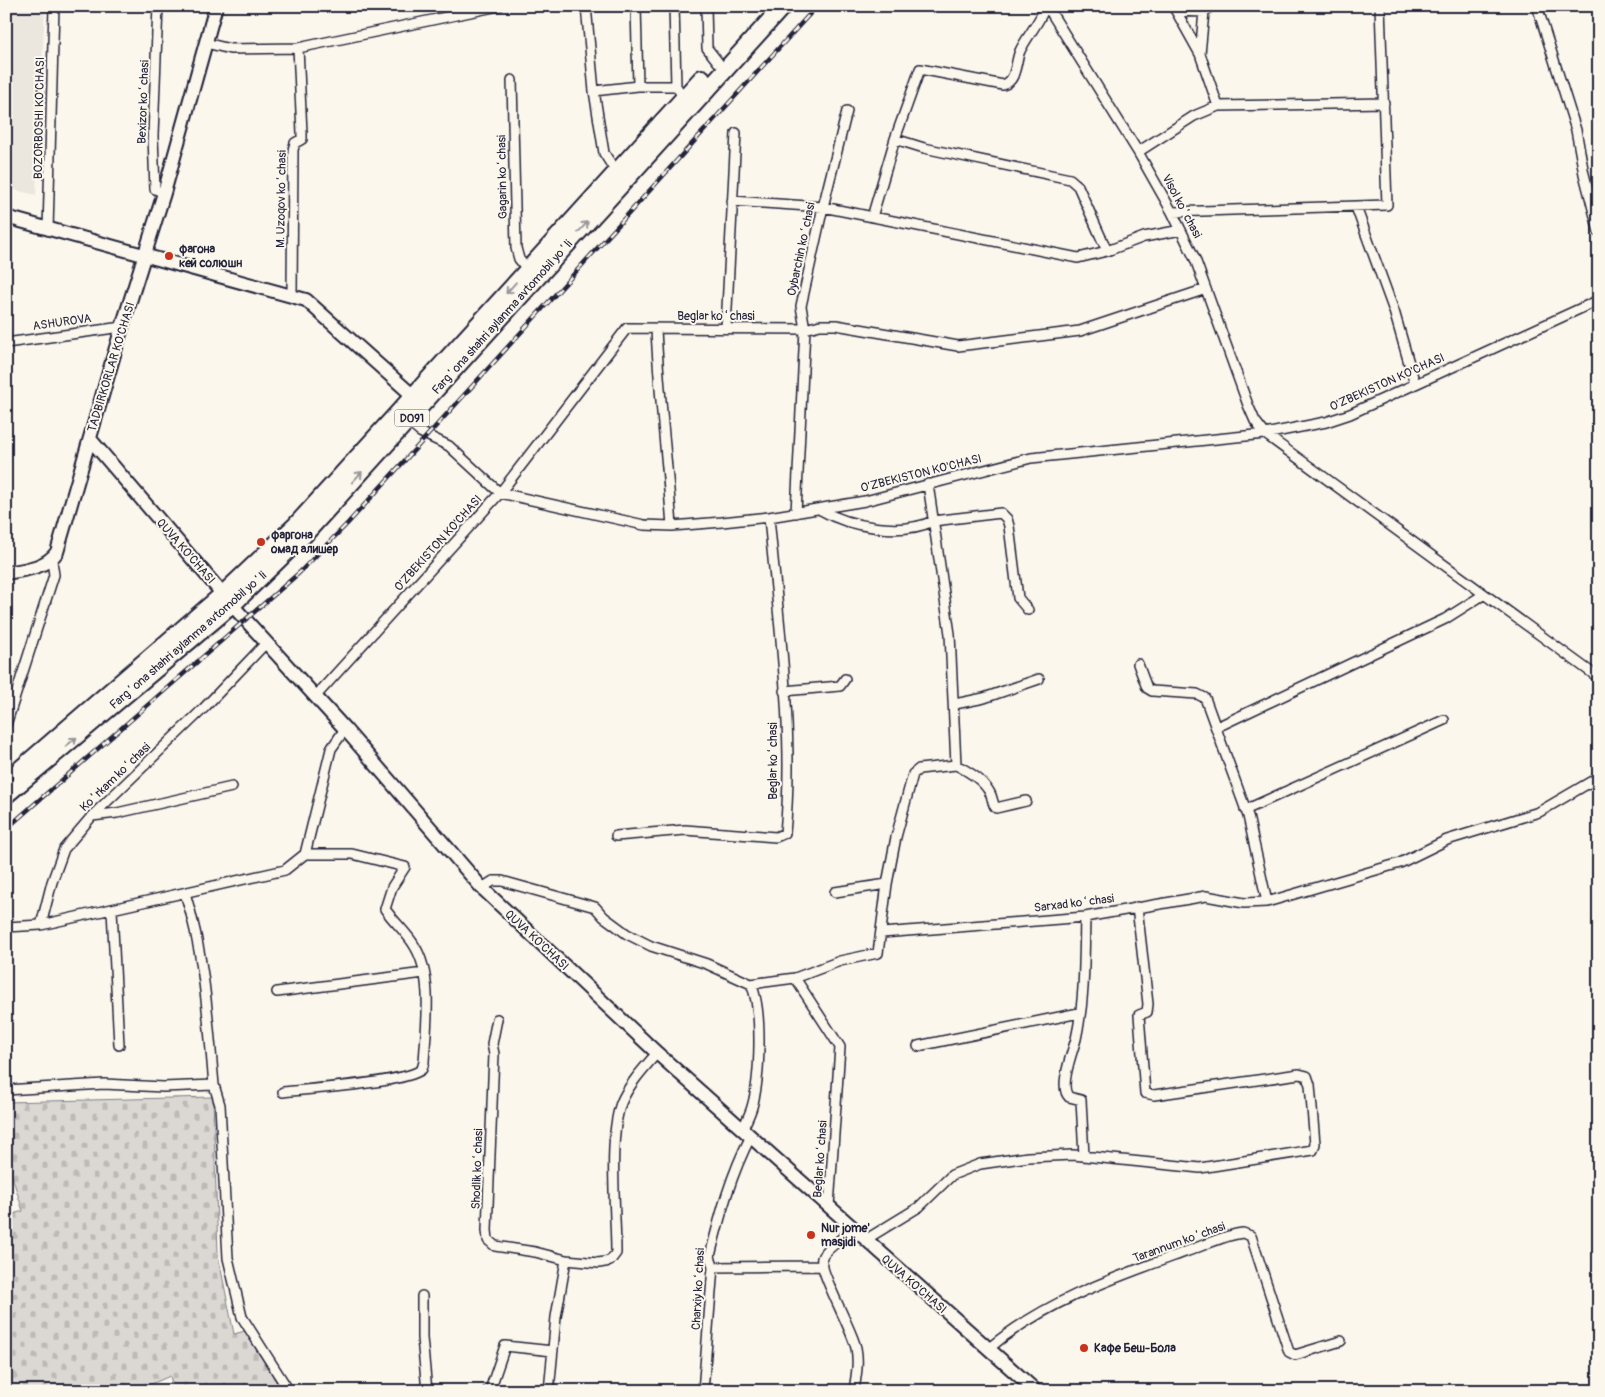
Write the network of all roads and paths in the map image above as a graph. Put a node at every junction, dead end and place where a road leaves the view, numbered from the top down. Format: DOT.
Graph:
graph roads {
  1 [pos="54,6"];
  2 [pos="158,6"];
  3 [pos="216,6"];
  4 [pos="498,6"];
  5 [pos="586,6"];
  6 [pos="636,6"];
  7 [pos="674,6"];
  8 [pos="706,6"];
  9 [pos="767,6"];
  10 [pos="783,6"];
  11 [pos="1380,6"];
  12 [pos="1537,6"];
  13 [pos="1046,7"];
  14 [pos="1174,9"];
  15 [pos="1208,9"];
  16 [pos="206,43"];
  17 [pos="298,48"];
  18 [pos="1200,54"];
  19 [pos="718,62"];
  20 [pos="512,80"];
  21 [pos="638,86"];
  22 [pos="594,91"];
  23 [pos="680,92"];
  24 [pos="1384,103"];
  25 [pos="1218,106"];
  26 [pos="848,111"];
  27 [pos="736,132"];
  28 [pos="895,139"];
  29 [pos="1138,152"];
  30 [pos="616,172"];
  31 [pos="164,193"];
  32 [pos="732,201"];
  33 [pos="1356,207"];
  34 [pos="823,208"];
  35 [pos="1172,212"];
  36 [pos="6,217"];
  37 [pos="872,217"];
  38 [pos="48,230"];
  39 [pos="1181,230"];
  40 [pos="1599,232"];
  41 [pos="1107,251"];
  42 [pos="146,256"];
  43 [pos="527,269"];
  44 [pos="1206,289"];
  45 [pos="292,295"];
  46 [pos="1599,300"];
  47 [pos="122,327"];
  48 [pos="726,328"];
  49 [pos="656,329"];
  50 [pos="805,329"];
  51 [pos="6,343"];
  52 [pos="1415,384"];
  53 [pos="418,400"];
  54 [pos="408,422"];
  55 [pos="1265,434"];
  56 [pos="90,439"];
  57 [pos="928,484"];
  58 [pos="500,493"];
  59 [pos="821,510"];
  60 [pos="796,513"];
  61 [pos="769,518"];
  62 [pos="933,521"];
  63 [pos="672,526"];
  64 [pos="52,561"];
  65 [pos="6,573"];
  66 [pos="1483,595"];
  67 [pos="228,599"];
  68 [pos="1028,610"];
  69 [pos="266,643"];
  70 [pos="1138,664"];
  71 [pos="1599,678"];
  72 [pos="845,679"];
  73 [pos="1039,679"];
  74 [pos="784,691"];
  75 [pos="314,697"];
  76 [pos="954,704"];
  77 [pos="1444,720"];
  78 [pos="6,725"];
  79 [pos="1217,727"];
  80 [pos="345,729"];
  81 [pos="956,765"];
  82 [pos="1599,777"];
  83 [pos="6,780"];
  84 [pos="232,787"];
  85 [pos="6,795"];
  86 [pos="1026,801"];
  87 [pos="1245,810"];
  88 [pos="92,816"];
  89 [pos="616,836"];
  90 [pos="305,854"];
  91 [pos="887,884"];
  92 [pos="482,888"];
  93 [pos="835,892"];
  94 [pos="185,894"];
  95 [pos="1267,902"];
  96 [pos="1137,908"];
  97 [pos="112,910"];
  98 [pos="1085,916"];
  99 [pos="40,926"];
  100 [pos="6,927"];
  101 [pos="882,933"];
  102 [pos="424,973"];
  103 [pos="796,978"];
  104 [pos="751,984"];
  105 [pos="276,992"];
  106 [pos="1079,1013"];
  107 [pos="497,1019"];
  108 [pos="119,1045"];
  109 [pos="918,1046"];
  110 [pos="657,1052"];
  111 [pos="214,1085"];
  112 [pos="6,1090"];
  113 [pos="283,1092"];
  114 [pos="747,1132"];
  115 [pos="1084,1156"];
  116 [pos="829,1206"];
  117 [pos="854,1229"];
  118 [pos="865,1240"];
  119 [pos="566,1260"];
  120 [pos="712,1266"];
  121 [pos="823,1266"];
  122 [pos="422,1296"];
  123 [pos="1341,1341"];
  124 [pos="988,1349"];
  125 [pos="553,1351"];
  126 [pos="289,1391"];
  127 [pos="427,1391"];
  128 [pos="487,1391"];
  129 [pos="549,1391"];
  130 [pos="703,1391"];
  131 [pos="854,1391"];
  132 [pos="1036,1391"];
  1 -- 38 [label="street, BOZORBOSHI KO'CHASI"];
  2 -- 31 [label="street, Bexizor koʻchasi"];
  3 -- 16 [label="main road, TADBIRKORLAR KO'CHASI"];
  4 -- 17 [label="street"];
  5 -- 22 [label="street"];
  6 -- 21 [label="street"];
  7 -- 23 [label="street"];
  8 -- 19 [label="street"];
  9 -- 19 [label="highway, Fargʻona shahri aylanma avtomobil yoʻli / D091"];
  53 -- 10 [label="highway, Fargʻona shahri aylanma avtomobil yoʻli / D091, one-way"];
  11 -- 24 [label="street"];
  12 -- 40 [label="street"];
  13 -- 28 [label="street"];
  13 -- 29 [label="street, Visol koʻchasi"];
  14 -- 15 [label="street"];
  14 -- 18 [label="street"];
  15 -- 18 [label="street"];
  16 -- 17 [label="street"];
  16 -- 31 [label="main road, TADBIRKORLAR KO'CHASI"];
  17 -- 45 [label="street, M. Uzoqov koʻchasi"];
  18 -- 25 [label="street"];
  19 -- 23 [label="highway, Fargʻona shahri aylanma avtomobil yoʻli / D091"];
  20 -- 43 [label="street, Gagarin koʻchasi"];
  21 -- 22 [label="street"];
  21 -- 23 [label="street"];
  22 -- 30 [label="street"];
  23 -- 30 [label="highway, Fargʻona shahri aylanma avtomobil yoʻli / D091"];
  24 -- 25 [label="street"];
  24 -- 33 [label="street"];
  25 -- 29 [label="street"];
  26 -- 34 [label="street, Oybarchin koʻchasi"];
  27 -- 32 [label="street"];
  28 -- 37 [label="street"];
  28 -- 41 [label="street"];
  29 -- 35 [label="street, Visol koʻchasi"];
  30 -- 43 [label="highway, Fargʻona shahri aylanma avtomobil yoʻli / D091"];
  31 -- 42 [label="main road, TADBIRKORLAR KO'CHASI"];
  32 -- 34 [label="street"];
  32 -- 48 [label="street"];
  33 -- 35 [label="street"];
  33 -- 52 [label="street"];
  34 -- 37 [label="street"];
  34 -- 50 [label="street, Oybarchin koʻchasi"];
  35 -- 39 [label="street, Visol koʻchasi"];
  36 -- 38 [label="main road"];
  37 -- 41 [label="street"];
  38 -- 42 [label="main road"];
  39 -- 41 [label="street"];
  39 -- 44 [label="street, Visol koʻchasi"];
  42 -- 45 [label="main road"];
  42 -- 47 [label="main road, TADBIRKORLAR KO'CHASI"];
  43 -- 53 [label="highway, Fargʻona shahri aylanma avtomobil yoʻli / D091, one-way"];
  44 -- 50 [label="street, Beglar koʻchasi"];
  44 -- 55 [label="street, Visol koʻchasi"];
  45 -- 53 [label="main road"];
  46 -- 52 [label="street, O'ZBEKISTON KO'CHASI"];
  47 -- 51 [label="street, ASHUROVA"];
  47 -- 56 [label="main road, TADBIRKORLAR KO'CHASI"];
  48 -- 49 [label="street, Beglar koʻchasi"];
  48 -- 50 [label="street, Beglar koʻchasi"];
  49 -- 58 [label="street, Beglar koʻchasi"];
  49 -- 63 [label="street"];
  50 -- 60 [label="street, Oybarchin koʻchasi"];
  52 -- 55 [label="street, O'ZBEKISTON KO'CHASI"];
  53 -- 54 [label="highway, Fargʻona shahri aylanma avtomobil yoʻli / D091"];
  53 -- 67 [label="highway, Fargʻona shahri aylanma avtomobil yoʻli / D091"];
  54 -- 58 [label="street"];
  67 -- 54 [label="highway, Fargʻona shahri aylanma avtomobil yoʻli / D091, one-way"];
  55 -- 57 [label="street, O'ZBEKISTON KO'CHASI"];
  55 -- 66 [label="street"];
  56 -- 64 [label="main road, TADBIRKORLAR KO'CHASI"];
  56 -- 67 [label="main road, QUVA KO'CHASI"];
  57 -- 59 [label="street, O'ZBEKISTON KO'CHASI"];
  57 -- 62 [label="street"];
  58 -- 63 [label="street, O'ZBEKISTON KO'CHASI"];
  58 -- 75 [label="street, O'ZBEKISTON KO'CHASI"];
  59 -- 60 [label="street, O'ZBEKISTON KO'CHASI"];
  59 -- 62 [label="street"];
  60 -- 61 [label="street, O'ZBEKISTON KO'CHASI"];
  61 -- 63 [label="street, O'ZBEKISTON KO'CHASI"];
  61 -- 74 [label="street, Beglar koʻchasi"];
  62 -- 68 [label="street"];
  62 -- 76 [label="street"];
  64 -- 65 [label="main road"];
  64 -- 78 [label="street, TADBIRKORLAR KO'CHASI"];
  66 -- 71 [label="street"];
  66 -- 79 [label="street"];
  67 -- 69 [label="main road, QUVA KO'CHASI"];
  67 -- 83 [label="highway, Fargʻona shahri aylanma avtomobil yoʻli / D091"];
  85 -- 67 [label="highway, Fargʻona shahri aylanma avtomobil yoʻli / D091, one-way"];
  69 -- 75 [label="main road, QUVA KO'CHASI"];
  69 -- 88 [label="street, Koʻrkam koʻchasi"];
  70 -- 79 [label="street"];
  72 -- 74 [label="street"];
  73 -- 76 [label="street"];
  74 -- 89 [label="street, Beglar koʻchasi"];
  75 -- 80 [label="main road, QUVA KO'CHASI"];
  76 -- 81 [label="street"];
  77 -- 87 [label="street"];
  79 -- 87 [label="street"];
  80 -- 90 [label="street"];
  80 -- 92 [label="main road, QUVA KO'CHASI"];
  81 -- 86 [label="street"];
  81 -- 91 [label="street"];
  82 -- 95 [label="street, Sarxad koʻchasi"];
  84 -- 88 [label="street"];
  87 -- 95 [label="street"];
  88 -- 99 [label="street, Koʻrkam koʻchasi"];
  90 -- 94 [label="street"];
  90 -- 102 [label="street"];
  91 -- 93 [label="street"];
  91 -- 101 [label="street"];
  92 -- 104 [label="street"];
  92 -- 110 [label="main road, QUVA KO'CHASI"];
  94 -- 97 [label="street"];
  94 -- 111 [label="street"];
  95 -- 96 [label="street, Sarxad koʻchasi"];
  96 -- 98 [label="street, Sarxad koʻchasi"];
  96 -- 115 [label="street"];
  97 -- 99 [label="street"];
  97 -- 108 [label="street"];
  98 -- 101 [label="street, Sarxad koʻchasi"];
  98 -- 106 [label="street"];
  99 -- 100 [label="street"];
  101 -- 103 [label="street"];
  102 -- 105 [label="street"];
  102 -- 113 [label="street"];
  103 -- 104 [label="street"];
  103 -- 116 [label="street, Beglar koʻchasi"];
  104 -- 114 [label="street, Charxiy koʻchasi"];
  106 -- 109 [label="street"];
  106 -- 115 [label="street"];
  107 -- 119 [label="street, Shodlik koʻchasi"];
  110 -- 114 [label="main road, QUVA KO'CHASI"];
  110 -- 119 [label="street, Shodlik koʻchasi"];
  111 -- 112 [label="street"];
  111 -- 126 [label="street"];
  114 -- 116 [label="main road, QUVA KO'CHASI"];
  114 -- 120 [label="street, Charxiy koʻchasi"];
  115 -- 118 [label="street"];
  116 -- 117 [label="main road, QUVA KO'CHASI"];
  117 -- 118 [label="main road, QUVA KO'CHASI"];
  117 -- 121 [label="street"];
  118 -- 124 [label="main road, QUVA KO'CHASI"];
  119 -- 125 [label="street"];
  120 -- 121 [label="street"];
  120 -- 130 [label="street, Charxiy koʻchasi"];
  121 -- 131 [label="street"];
  122 -- 127 [label="street"];
  123 -- 124 [label="street, Tarannum koʻchasi"];
  124 -- 132 [label="main road, QUVA KO'CHASI"];
  125 -- 128 [label="street"];
  125 -- 129 [label="street"];
}
